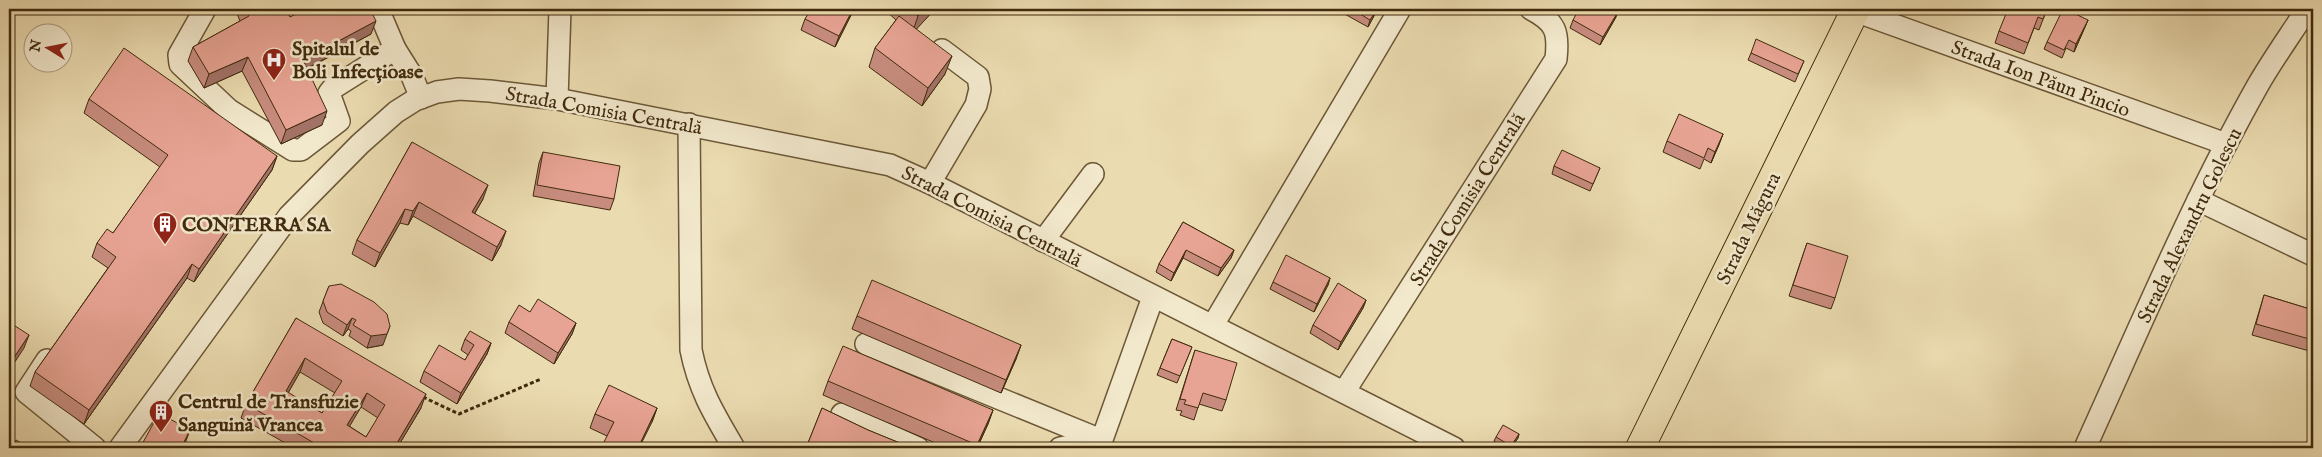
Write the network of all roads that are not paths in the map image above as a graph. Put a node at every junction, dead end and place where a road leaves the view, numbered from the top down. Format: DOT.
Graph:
graph roads {
  1 [pos="206,9"];
  2 [pos="378,9"];
  3 [pos="560,9"];
  4 [pos="1400,9"];
  5 [pos="1531,9"];
  6 [pos="2307,9"];
  7 [pos="1856,10"];
  8 [pos="395,48"];
  9 [pos="942,50"];
  10 [pos="421,98"];
  11 [pos="557,99"];
  12 [pos="689,124"];
  13 [pos="2226,144"];
  14 [pos="1093,174"];
  15 [pos="930,183"];
  16 [pos="2198,200"];
  17 [pos="1043,241"];
  18 [pos="2313,255"];
  19 [pos="1152,297"];
  20 [pos="1214,325"];
  21 [pos="59,342"];
  22 [pos="866,344"];
  23 [pos="1344,392"];
  24 [pos="842,414"];
  25 [pos="1100,444"];
  26 [pos="95,448"];
  27 [pos="120,448"];
  28 [pos="734,448"];
  29 [pos="918,448"];
  30 [pos="1060,448"];
  31 [pos="1454,448"];
  32 [pos="1640,448"];
  33 [pos="2085,448"];
  1 -- 8 [label="street"];
  2 -- 8 [label="street"];
  3 -- 11 [label="street"];
  4 -- 20 [label="street"];
  5 -- 23 [label="street, Strada Comisia Centrală"];
  6 -- 13 [label="street, Strada Alexandru Golescu"];
  7 -- 13 [label="street, Strada Ion Păun Pincio"];
  7 -- 32 [label="main road, Strada Măgura"];
  8 -- 10 [label="street"];
  9 -- 15 [label="street"];
  10 -- 11 [label="street, Strada Comisia Centrală"];
  10 -- 27 [label="street, Strada Comisia Centrală"];
  11 -- 12 [label="street, Strada Comisia Centrală"];
  12 -- 15 [label="street, Strada Comisia Centrală"];
  12 -- 28 [label="street"];
  13 -- 16 [label="street, Strada Alexandru Golescu"];
  14 -- 17 [label="street"];
  15 -- 17 [label="street, Strada Comisia Centrală"];
  16 -- 18 [label="street"];
  16 -- 33 [label="street, Strada Alexandru Golescu"];
  17 -- 19 [label="street, Strada Comisia Centrală"];
  19 -- 20 [label="street, Strada Comisia Centrală"];
  19 -- 25 [label="street"];
  20 -- 23 [label="street, Strada Comisia Centrală"];
  21 -- 26 [label="street"];
  22 -- 25 [label="street"];
  23 -- 31 [label="street, Strada Comisia Centrală"];
  24 -- 29 [label="street"];
  25 -- 30 [label="street"];
}
